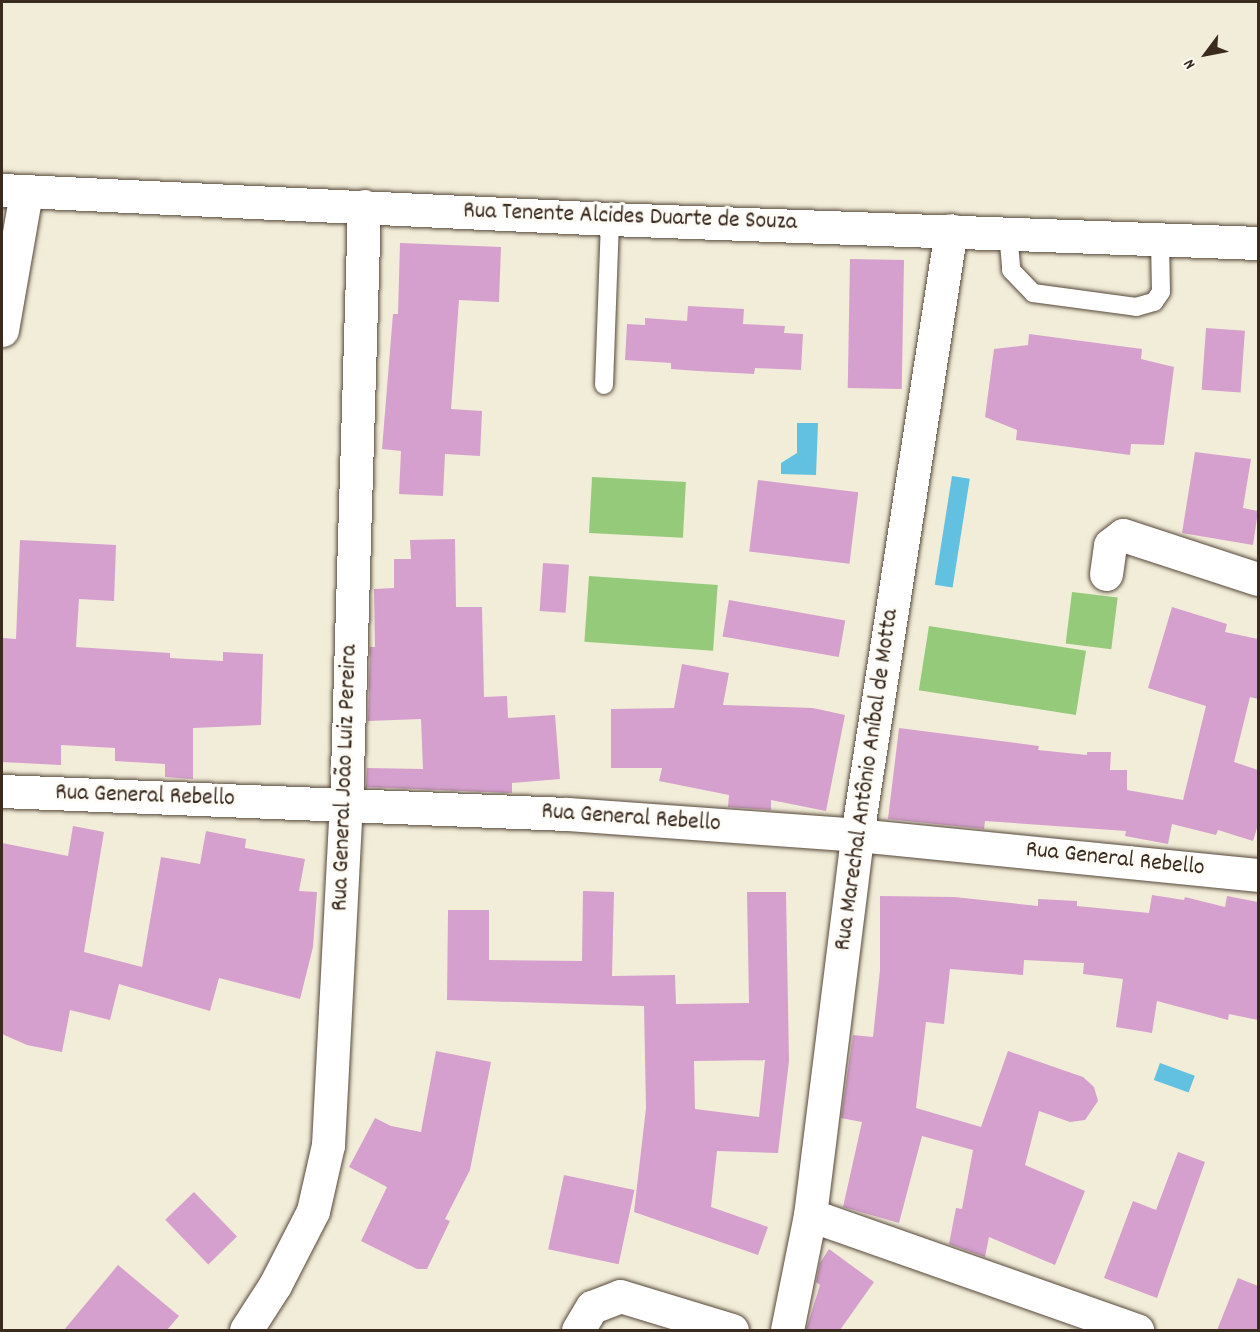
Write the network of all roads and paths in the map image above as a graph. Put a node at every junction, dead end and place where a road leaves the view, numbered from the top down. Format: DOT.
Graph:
graph roads {
  1 [pos="14,191"];
  2 [pos="364,206"];
  3 [pos="609,219"];
  4 [pos="951,230"];
  5 [pos="1008,232"];
  6 [pos="1160,239"];
  7 [pos="1258,243"];
  8 [pos="2,330"];
  9 [pos="604,385"];
  10 [pos="1106,574"];
  11 [pos="1258,579"];
  12 [pos="2,791"];
  13 [pos="346,806"];
  14 [pos="857,835"];
  15 [pos="1258,874"];
  16 [pos="810,1215"];
  17 [pos="246,1330"];
  18 [pos="578,1330"];
  19 [pos="732,1330"];
  20 [pos="787,1330"];
  21 [pos="1137,1330"];
  1 -- 2 [label="street, Rua Tenente Alcides Duarte de Souza"];
  1 -- 8 [label="street"];
  2 -- 3 [label="street, Rua Tenente Alcides Duarte de Souza"];
  2 -- 13 [label="street, Rua General João Luiz Pereira"];
  3 -- 4 [label="street, Rua Tenente Alcides Duarte de Souza"];
  3 -- 9 [label="lane"];
  4 -- 5 [label="street, Rua Tenente Alcides Duarte de Souza"];
  4 -- 14 [label="street, Rua Marechal Antônio Aníbal de Motta"];
  5 -- 6 [label="street, Rua Tenente Alcides Duarte de Souza"];
  5 -- 6 [label="lane"];
  6 -- 7 [label="street, Rua Tenente Alcides Duarte de Souza"];
  10 -- 11 [label="street"];
  12 -- 13 [label="street, Rua General Rebello"];
  13 -- 14 [label="street, Rua General Rebello"];
  13 -- 17 [label="street, Rua General João Luiz Pereira"];
  14 -- 15 [label="street, Rua General Rebello"];
  14 -- 16 [label="street, Rua Marechal Antônio Aníbal de Motta"];
  16 -- 20 [label="street, Rua Marechal Antônio Aníbal de Motta"];
  16 -- 21 [label="street"];
  18 -- 19 [label="street"];
}
